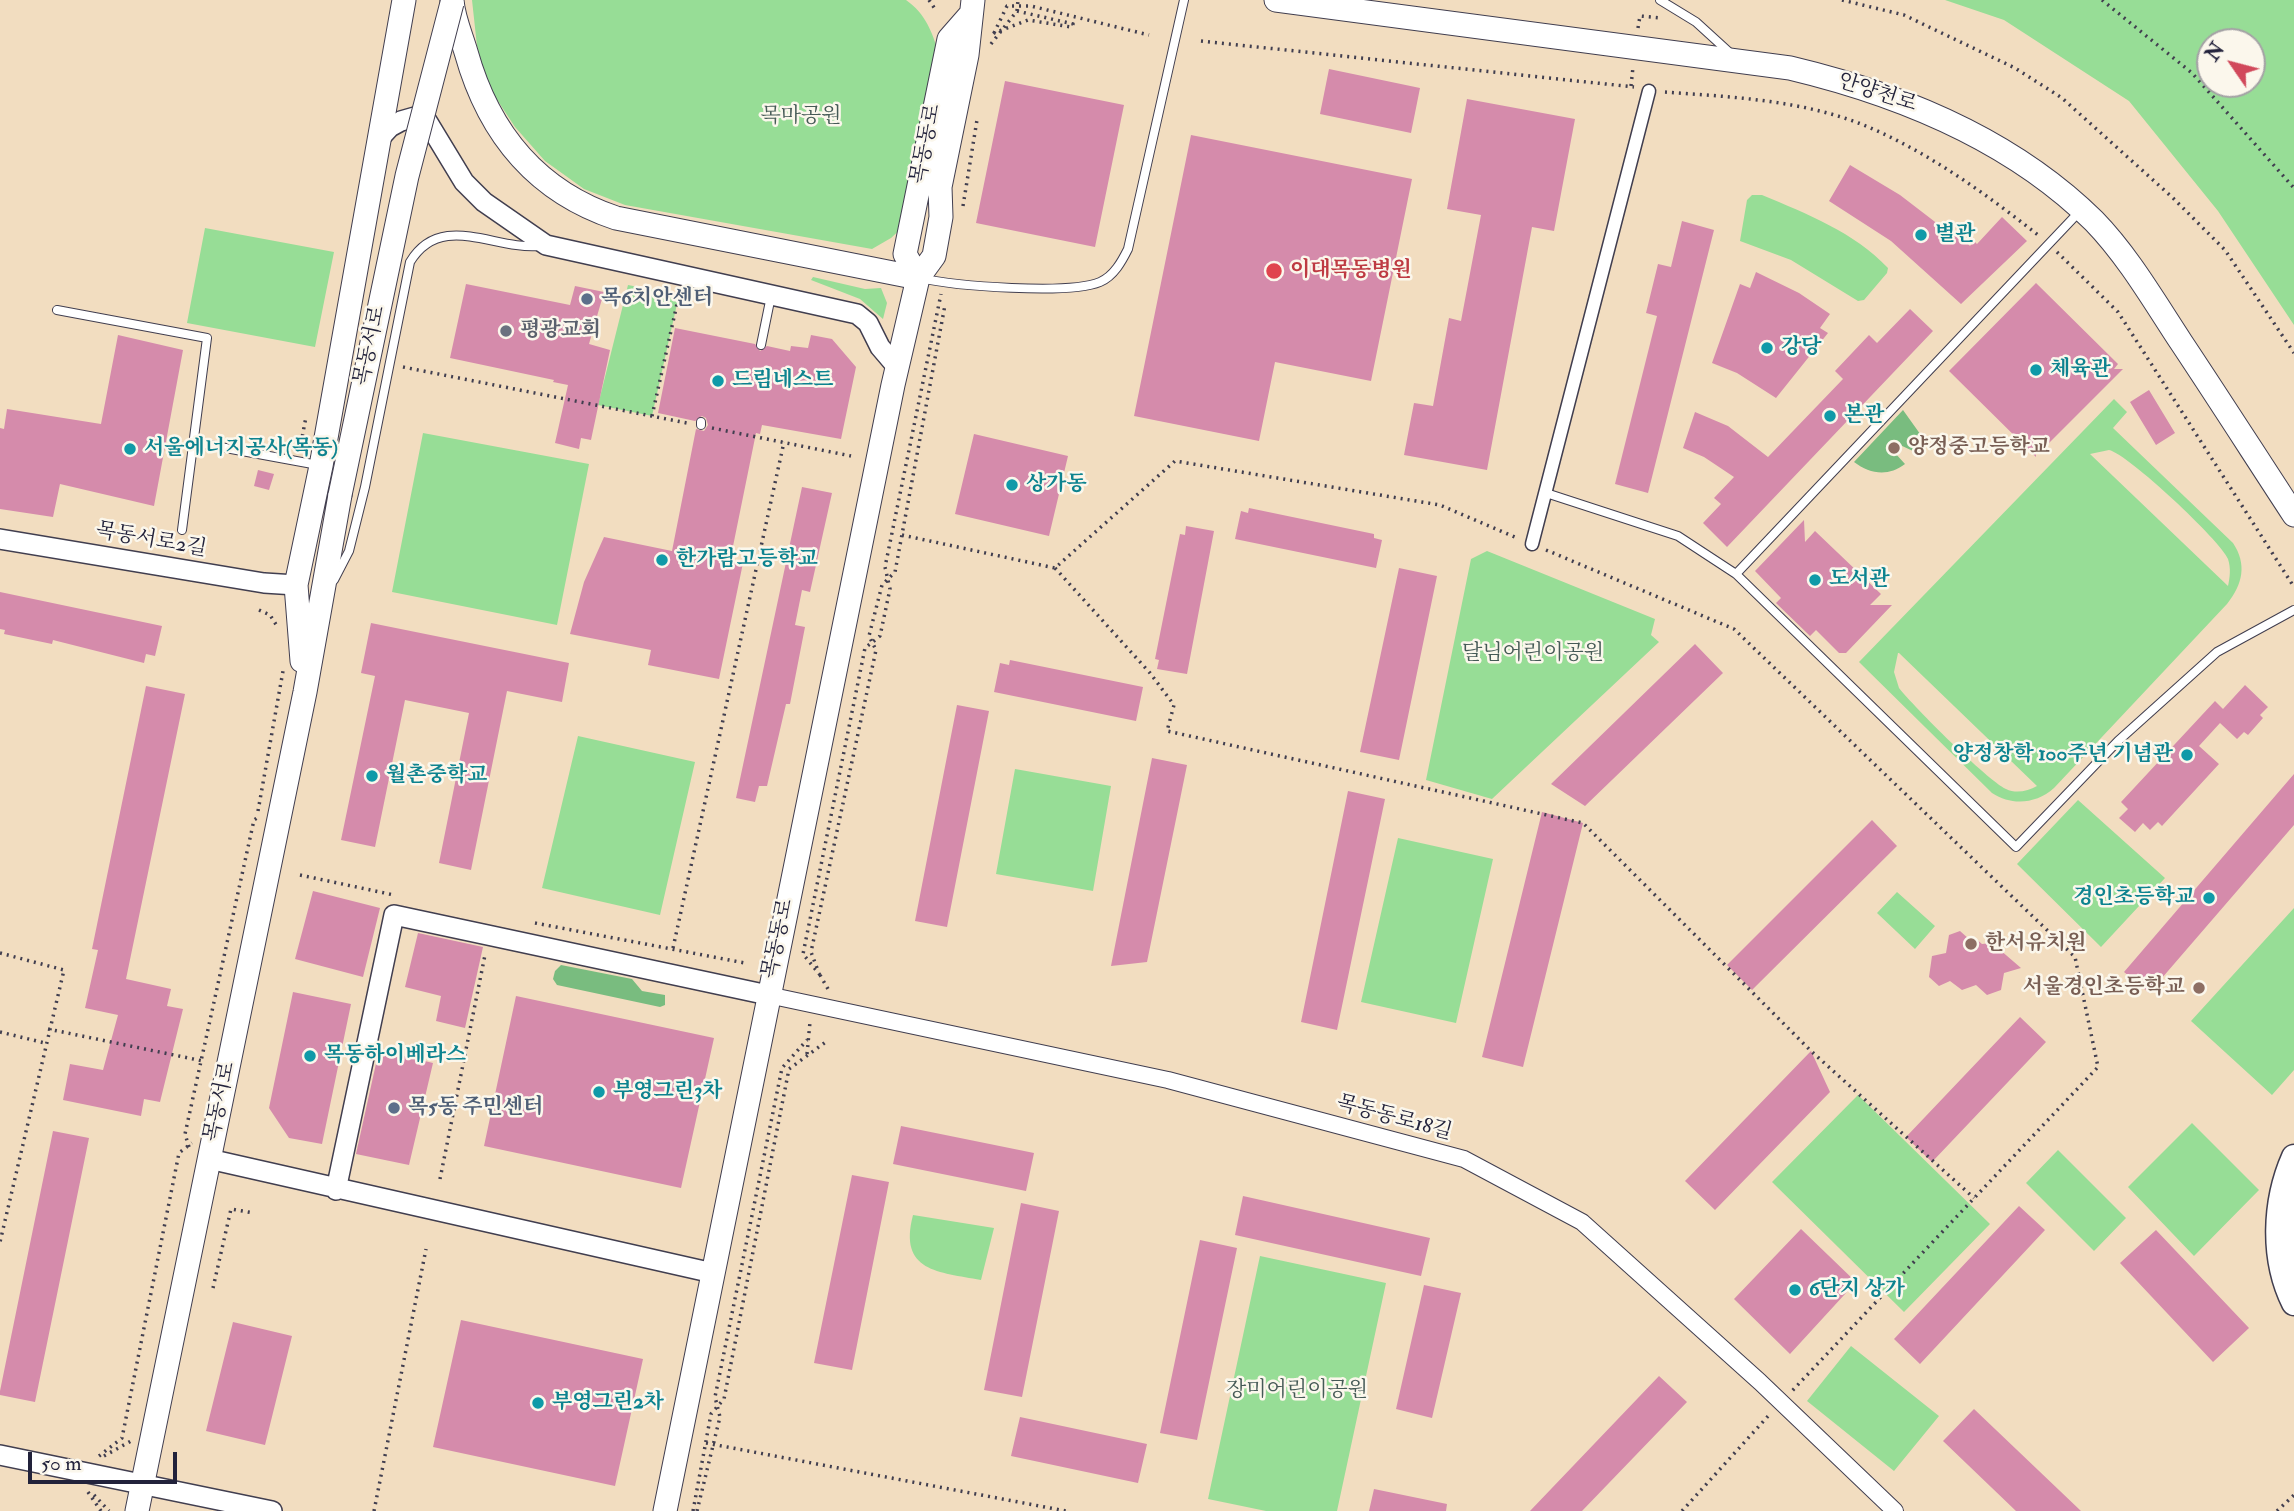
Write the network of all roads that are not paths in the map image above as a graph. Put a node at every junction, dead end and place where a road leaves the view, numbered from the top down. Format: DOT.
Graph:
graph roads {
  1 [pos="404,0"];
  2 [pos="1184,0"];
  3 [pos="1276,0"];
  4 [pos="1660,0"];
  5 [pos="452,1"];
  6 [pos="971,8"];
  7 [pos="431,59"];
  8 [pos="1740,62"];
  9 [pos="1649,91"];
  10 [pos="435,132"];
  11 [pos="378,140"];
  12 [pos="2080,211"];
  13 [pos="545,245"];
  14 [pos="918,278"];
  15 [pos="772,293"];
  16 [pos="57,310"];
  17 [pos="761,345"];
  18 [pos="897,367"];
  19 [pos="194,442"];
  20 [pos="321,466"];
  21 [pos="1546,493"];
  22 [pos="2294,515"];
  23 [pos="182,530"];
  24 [pos="0,539"];
  25 [pos="1532,544"];
  26 [pos="1736,574"];
  27 [pos="296,585"];
  28 [pos="321,604"];
  29 [pos="2294,610"];
  30 [pos="305,692"];
  31 [pos="768,995"];
  32 [pos="2294,1157"];
  33 [pos="209,1159"];
  34 [pos="336,1190"];
  35 [pos="2294,1199"];
  36 [pos="2294,1262"];
  37 [pos="713,1273"];
  38 [pos="2294,1303"];
  39 [pos="0,1455"];
  40 [pos="142,1482"];
  41 [pos="137,1511"];
  42 [pos="272,1511"];
  43 [pos="665,1511"];
  44 [pos="1895,1511"];
  1 -- 11 [label="main road, 목동서로"];
  2 -- 14 [label="lane"];
  3 -- 8 [label="main road, 안양천로"];
  4 -- 8 [label="lane"];
  5 -- 14 [label="main road"];
  5 -- 28 [label="main road, 목동서로, bridge"];
  6 -- 14 [label="main road, 목동동로"];
  7 -- 10 [label="lane"];
  8 -- 12 [label="main road, 안양천로"];
  9 -- 21 [label="street"];
  10 -- 11 [label="street"];
  10 -- 13 [label="street"];
  11 -- 20 [label="main road, 목동서로"];
  12 -- 22 [label="main road, 안양천로"];
  12 -- 26 [label="lane"];
  13 -- 15 [label="street"];
  13 -- 28 [label="lane"];
  14 -- 18 [label="main road, 목동동로"];
  15 -- 17 [label="lane"];
  15 -- 18 [label="street"];
  16 -- 19 [label="lane"];
  18 -- 31 [label="main road, 목동동로"];
  19 -- 20 [label="lane"];
  19 -- 23 [label="lane"];
  20 -- 27 [label="main road, 목동서로"];
  21 -- 25 [label="street"];
  21 -- 26 [label="lane"];
  24 -- 27 [label="street, 목동서로2길"];
  26 -- 29 [label="lane"];
  27 -- 30 [label="main road, 목동서로"];
  28 -- 30 [label="main road, 목동서로"];
  30 -- 33 [label="main road, 목동서로"];
  31 -- 34 [label="street"];
  31 -- 37 [label="main road, 목동동로"];
  31 -- 44 [label="street, 목동동로18길"];
  32 -- 38 [label="main road"];
  33 -- 34 [label="street"];
  33 -- 40 [label="main road, 목동서로"];
  34 -- 37 [label="street"];
  35 -- 36 [label="main road"];
  37 -- 43 [label="main road, 목동동로"];
  39 -- 40 [label="street"];
  40 -- 41 [label="main road, 목동서로"];
  40 -- 42 [label="street"];
}
